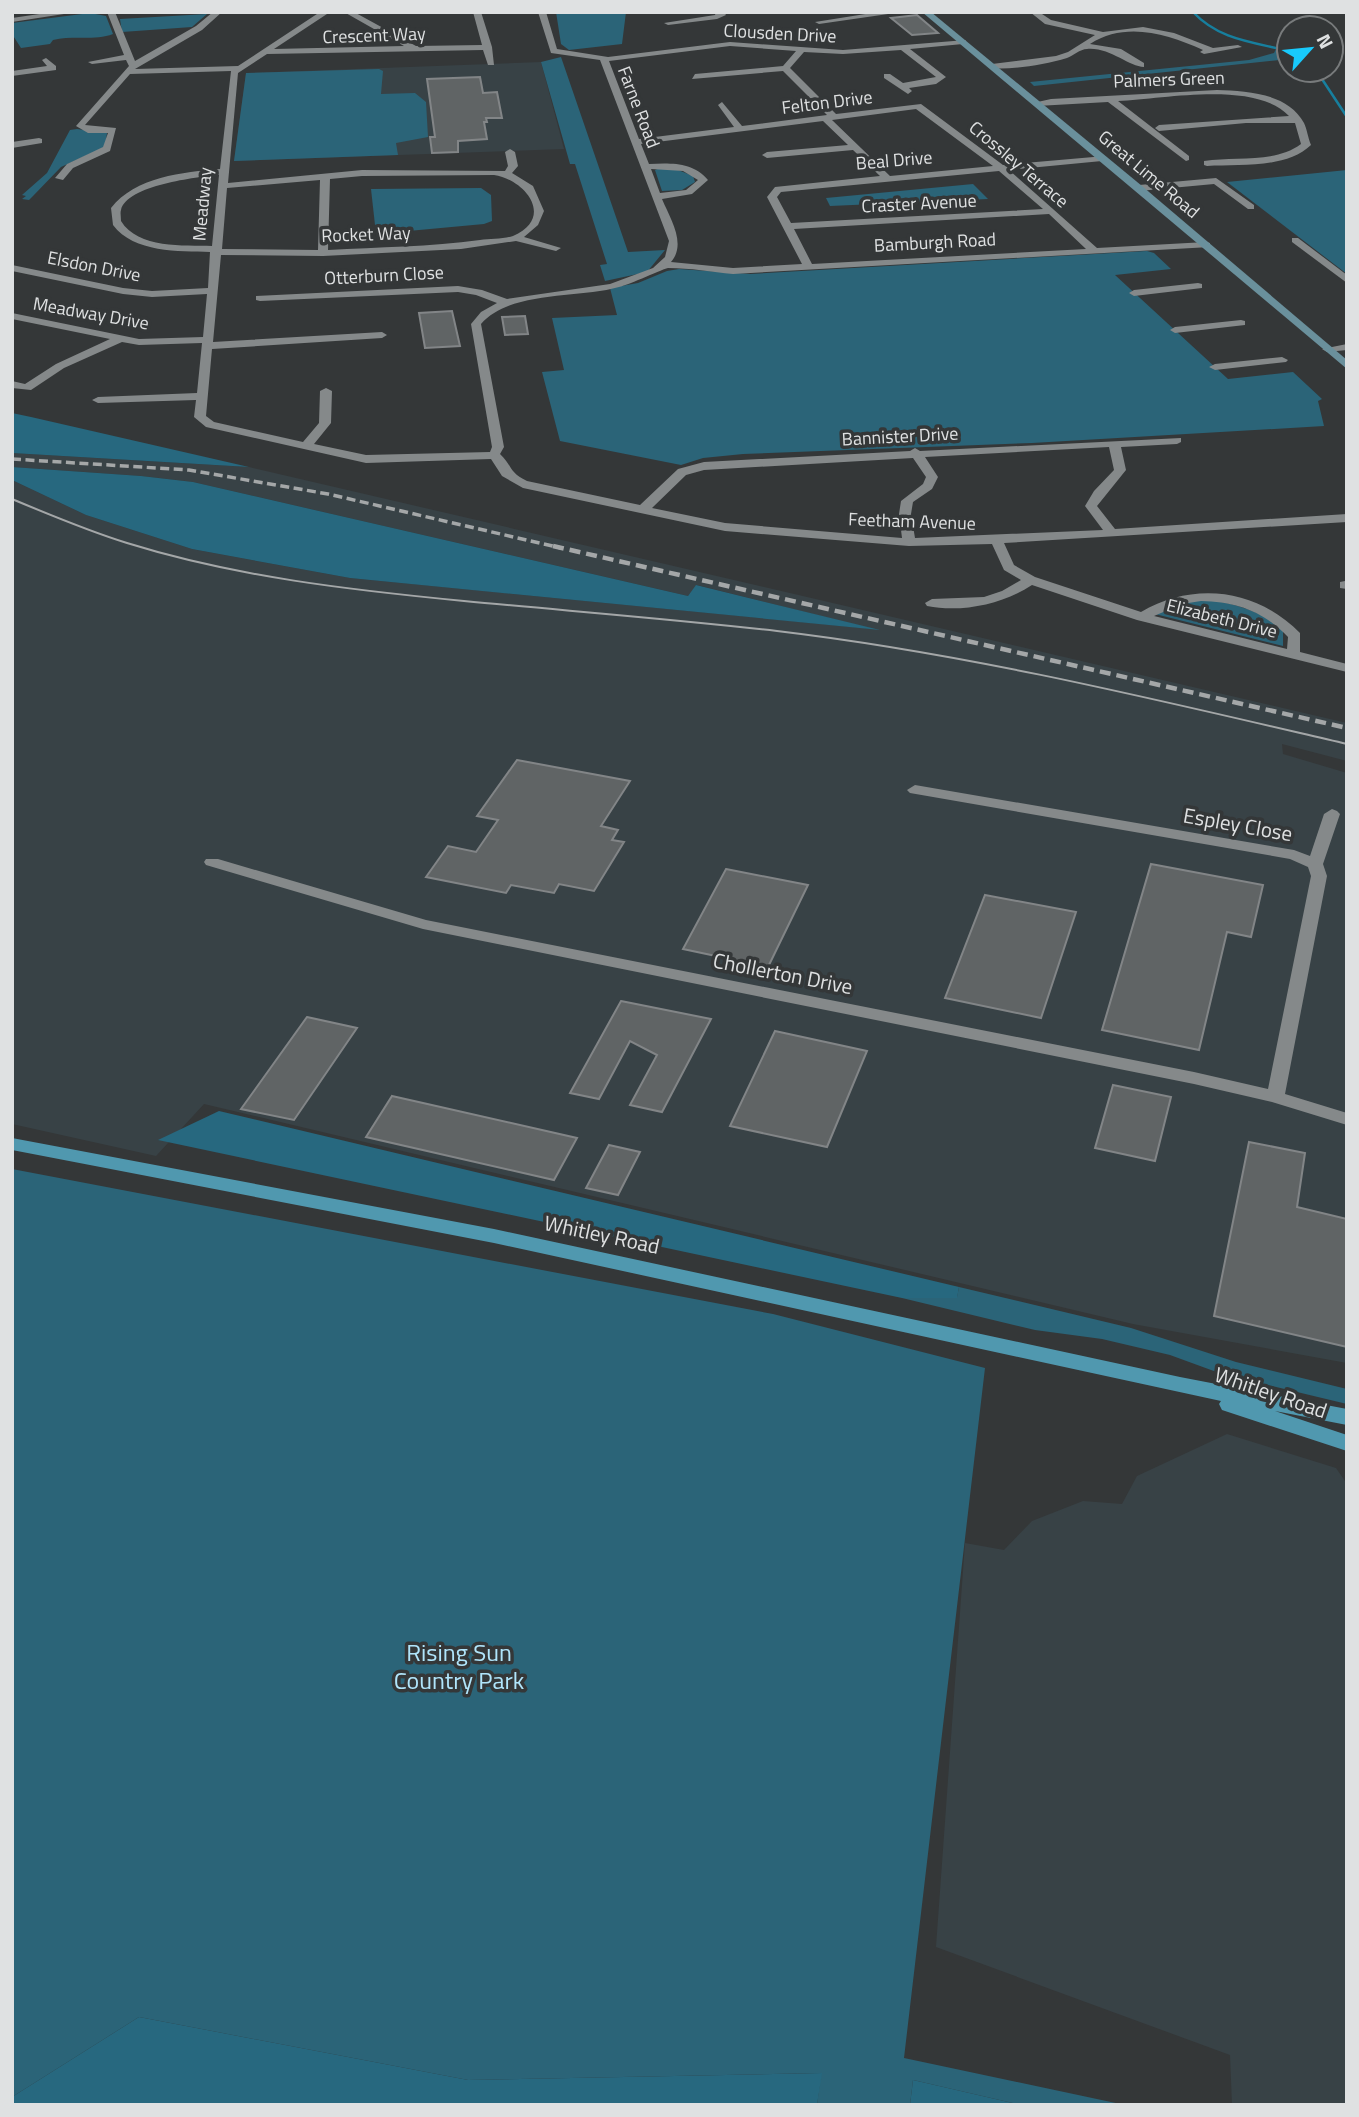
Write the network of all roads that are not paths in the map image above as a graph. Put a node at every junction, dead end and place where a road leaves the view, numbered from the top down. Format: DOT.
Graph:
graph roads {
  1 [pos="73,12"];
  2 [pos="111,12"];
  3 [pos="218,12"];
  4 [pos="326,12"];
  5 [pos="348,12"];
  6 [pos="487,12"];
  7 [pos="542,12"];
  8 [pos="669,12"];
  9 [pos="720,12"];
  10 [pos="898,12"];
  11 [pos="926,12"];
  12 [pos="1034,12"];
  13 [pos="477,13"];
  14 [pos="1153,19"];
  15 [pos="12,20"];
  16 [pos="818,22"];
  17 [pos="668,23"];
  18 [pos="1153,29"];
  19 [pos="1102,34"];
  20 [pos="962,42"];
  21 [pos="1084,46"];
  22 [pos="488,47"];
  23 [pos="903,47"];
  24 [pos="1238,47"];
  25 [pos="415,49"];
  26 [pos="684,49"];
  27 [pos="802,49"];
  28 [pos="1212,51"];
  29 [pos="262,52"];
  30 [pos="1195,53"];
  31 [pos="1153,58"];
  32 [pos="604,59"];
  33 [pos="1133,59"];
  34 [pos="46,60"];
  35 [pos="1042,60"];
  36 [pos="92,62"];
  37 [pos="491,63"];
  38 [pos="130,65"];
  39 [pos="1141,65"];
  40 [pos="992,66"];
  41 [pos="1051,66"];
  42 [pos="239,68"];
  43 [pos="785,68"];
  44 [pos="12,74"];
  45 [pos="887,76"];
  46 [pos="695,77"];
  47 [pos="1109,98"];
  48 [pos="1037,103"];
  49 [pos="733,104"];
  50 [pos="722,105"];
  51 [pos="710,106"];
  52 [pos="918,106"];
  53 [pos="829,117"];
  54 [pos="1295,119"];
  55 [pos="104,120"];
  56 [pos="1159,128"];
  57 [pos="740,129"];
  58 [pos="113,130"];
  59 [pos="39,141"];
  60 [pos="636,142"];
  61 [pos="12,145"];
  62 [pos="854,147"];
  63 [pos="510,152"];
  64 [pos="767,155"];
  65 [pos="1102,158"];
  66 [pos="1186,158"];
  67 [pos="1207,163"];
  68 [pos="646,167"];
  69 [pos="1004,167"];
  70 [pos="223,172"];
  71 [pos="508,173"];
  72 [pos="325,176"];
  73 [pos="886,177"];
  74 [pos="60,178"];
  75 [pos="221,186"];
  76 [pos="1139,188"];
  77 [pos="657,196"];
  78 [pos="1251,207"];
  79 [pos="1052,211"];
  80 [pos="788,226"];
  81 [pos="516,238"];
  82 [pos="1206,245"];
  83 [pos="1281,245"];
  84 [pos="556,248"];
  85 [pos="215,250"];
  86 [pos="1095,252"];
  87 [pos="323,253"];
  88 [pos="666,265"];
  89 [pos="808,267"];
  90 [pos="12,268"];
  91 [pos="1347,280"];
  92 [pos="1198,286"];
  93 [pos="211,291"];
  94 [pos="1134,293"];
  95 [pos="260,298"];
  96 [pos="507,303"];
  97 [pos="12,317"];
  98 [pos="1241,323"];
  99 [pos="1175,330"];
  100 [pos="383,335"];
  101 [pos="119,339"];
  102 [pos="206,343"];
  103 [pos="1347,347"];
  104 [pos="1327,349"];
  105 [pos="1283,360"];
  106 [pos="1347,366"];
  107 [pos="1215,367"];
  108 [pos="12,384"];
  109 [pos="326,391"];
  110 [pos="201,396"];
  111 [pos="98,400"];
  112 [pos="1177,440"];
  113 [pos="1114,443"];
  114 [pos="304,447"];
  115 [pos="915,452"];
  116 [pos="494,455"];
  117 [pos="641,510"];
  118 [pos="1347,518"];
  119 [pos="1112,533"];
  120 [pos="996,540"];
  121 [pos="909,542"];
  122 [pos="1030,580"];
  123 [pos="932,603"];
  124 [pos="1142,617"];
  125 [pos="1293,655"];
  126 [pos="1347,667"];
  127 [pos="915,790"];
  128 [pos="1332,814"];
  129 [pos="212,862"];
  130 [pos="1315,863"];
  131 [pos="1275,1097"];
  132 [pos="1347,1119"];
  133 [pos="12,1144"];
  134 [pos="1180,1385"];
  135 [pos="1258,1400"];
  136 [pos="1347,1417"];
  137 [pos="1347,1425"];
  138 [pos="1347,1443"];
  1 -- 15 [label="street"];
  2 -- 38 [label="street"];
  3 -- 38 [label="street"];
  4 -- 29 [label="street"];
  5 -- 25 [label="street"];
  6 -- 13 [label="street"];
  7 -- 32 [label="street, Clousden Drive"];
  8 -- 17 [label="street"];
  9 -- 17 [label="street"];
  10 -- 16 [label="street"];
  11 -- 20 [label="main road, Great Lime Road"];
  12 -- 19 [label="street"];
  13 -- 22 [label="street"];
  14 -- 18 [label="street"];
  17 -- 26 [label="street"];
  18 -- 19 [label="street"];
  18 -- 28 [label="street"];
  19 -- 21 [label="street"];
  20 -- 23 [label="street, Clousden Drive"];
  20 -- 40 [label="main road, Great Lime Road"];
  21 -- 33 [label="street"];
  21 -- 35 [label="street"];
  22 -- 25 [label="street, Crescent Way"];
  22 -- 37 [label="street"];
  23 -- 27 [label="street, Clousden Drive"];
  23 -- 45 [label="street"];
  24 -- 28 [label="street"];
  25 -- 29 [label="street, Crescent Way"];
  26 -- 27 [label="street, Clousden Drive"];
  26 -- 32 [label="street, Clousden Drive"];
  27 -- 43 [label="street"];
  28 -- 30 [label="street"];
  29 -- 42 [label="street"];
  31 -- 33 [label="street"];
  32 -- 60 [label="street, Farne Road"];
  33 -- 39 [label="street"];
  34 -- 44 [label="street"];
  35 -- 40 [label="street"];
  35 -- 41 [label="street"];
  36 -- 38 [label="street"];
  38 -- 42 [label="street"];
  38 -- 58 [label="street"];
  40 -- 48 [label="main road, Great Lime Road"];
  42 -- 70 [label="street, Meadway"];
  43 -- 46 [label="street"];
  43 -- 53 [label="street"];
  47 -- 48 [label="street, Palmers Green"];
  47 -- 54 [label="street, Palmers Green"];
  47 -- 66 [label="street"];
  48 -- 65 [label="main road, Great Lime Road"];
  49 -- 50 [label="street"];
  50 -- 51 [label="street"];
  50 -- 57 [label="street"];
  52 -- 53 [label="street, Felton Drive"];
  52 -- 69 [label="street, Crossley Terrace"];
  53 -- 57 [label="street, Felton Drive"];
  53 -- 62 [label="street"];
  54 -- 56 [label="street"];
  54 -- 67 [label="street"];
  55 -- 58 [label="street"];
  57 -- 60 [label="street, Felton Drive"];
  58 -- 74 [label="street"];
  59 -- 61 [label="street"];
  60 -- 68 [label="street, Farne Road"];
  62 -- 64 [label="street"];
  62 -- 73 [label="street"];
  63 -- 71 [label="street"];
  65 -- 69 [label="street, Beal Drive"];
  65 -- 76 [label="main road, Great Lime Road"];
  68 -- 77 [label="street, Farne Road"];
  68 -- 77 [label="street, Farne Road"];
  69 -- 73 [label="street, Beal Drive"];
  69 -- 79 [label="street, Crossley Terrace"];
  70 -- 75 [label="street, Meadway"];
  70 -- 85 [label="street, Rocket Way"];
  71 -- 72 [label="street"];
  71 -- 81 [label="street"];
  72 -- 75 [label="street"];
  72 -- 87 [label="street"];
  73 -- 80 [label="street, Beal Drive"];
  75 -- 85 [label="street, Meadway"];
  76 -- 78 [label="street"];
  76 -- 82 [label="main road, Great Lime Road"];
  77 -- 88 [label="street, Farne Road"];
  79 -- 80 [label="street, Craster Avenue"];
  79 -- 86 [label="street, Crossley Terrace"];
  80 -- 89 [label="street, Beal Drive"];
  81 -- 84 [label="street, Rocket Way"];
  81 -- 87 [label="street, Rocket Way"];
  82 -- 86 [label="street, Bamburgh Road"];
  82 -- 104 [label="main road, Great Lime Road"];
  83 -- 91 [label="street"];
  85 -- 87 [label="street, Rocket Way"];
  85 -- 93 [label="street, Meadway"];
  86 -- 89 [label="street, Bamburgh Road"];
  88 -- 89 [label="street, Bamburgh Road"];
  88 -- 96 [label="street, Otterburn Close"];
  90 -- 93 [label="street, Elsdon Drive"];
  92 -- 94 [label="street"];
  93 -- 102 [label="street, Meadway"];
  95 -- 96 [label="street, Otterburn Close"];
  96 -- 116 [label="street, Otterburn Close"];
  97 -- 101 [label="street, Meadway Drive"];
  98 -- 99 [label="street"];
  100 -- 102 [label="street"];
  101 -- 102 [label="street, Meadway Drive"];
  101 -- 108 [label="street"];
  102 -- 110 [label="street, Meadway"];
  103 -- 104 [label="street"];
  104 -- 106 [label="main road, Great Lime Road"];
  105 -- 107 [label="street"];
  109 -- 114 [label="street"];
  110 -- 111 [label="street"];
  110 -- 114 [label="street, Meadway"];
  112 -- 113 [label="street, Bannister Drive"];
  113 -- 115 [label="street, Bannister Drive"];
  113 -- 119 [label="street"];
  114 -- 116 [label="street, Meadway"];
  115 -- 117 [label="street, Bannister Drive"];
  115 -- 121 [label="street"];
  116 -- 117 [label="street, Feetham Avenue"];
  117 -- 121 [label="street, Feetham Avenue"];
  118 -- 119 [label="street, Feetham Avenue"];
  119 -- 120 [label="street, Feetham Avenue"];
  120 -- 121 [label="street, Feetham Avenue"];
  120 -- 122 [label="street, Elizabeth Drive"];
  122 -- 123 [label="street"];
  122 -- 124 [label="street, Elizabeth Drive"];
  124 -- 125 [label="street, Elizabeth Drive"];
  124 -- 125 [label="street, Elizabeth Drive"];
  125 -- 126 [label="street, Elizabeth Drive"];
  127 -- 130 [label="street, Espley Close"];
  128 -- 130 [label="street"];
  129 -- 131 [label="street, Chollerton Drive"];
  130 -- 131 [label="street, Espley Close"];
  131 -- 132 [label="street, Chollerton Drive"];
  133 -- 134 [label="main road, Whitley Road"];
  134 -- 135 [label="main road, Whitley Road"];
  134 -- 138 [label="main road, Whitley Road"];
  135 -- 136 [label="main road, Whitley Road"];
  135 -- 137 [label="main road, Whitley Road"];
}
